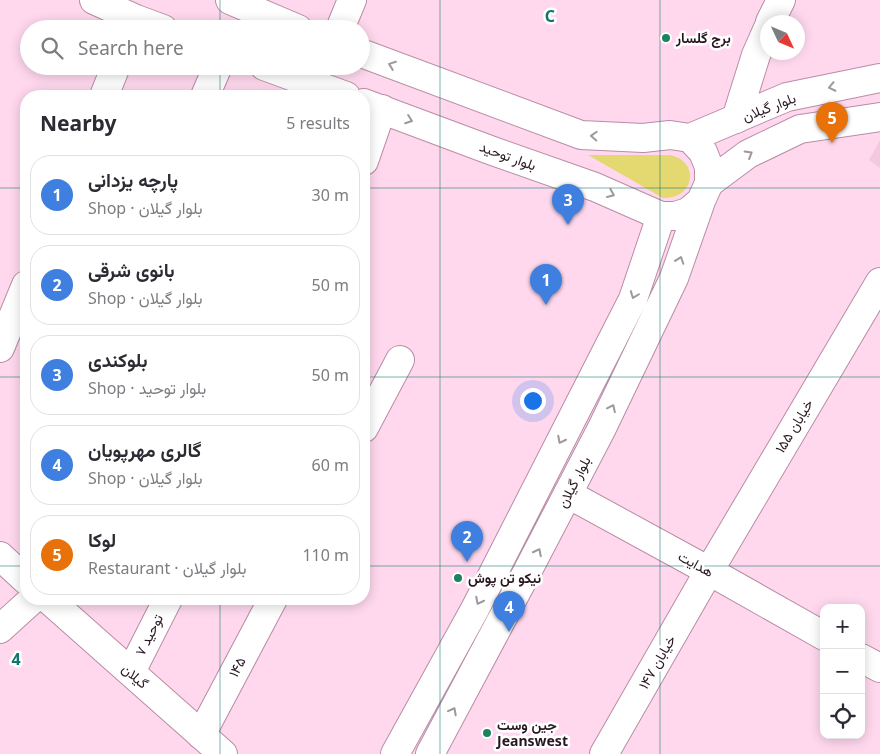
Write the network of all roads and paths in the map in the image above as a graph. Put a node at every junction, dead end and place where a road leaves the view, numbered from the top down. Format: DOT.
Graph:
graph roads {
  1 [pos="94,0"];
  2 [pos="230,0"];
  3 [pos="352,0"];
  4 [pos="782,0"];
  5 [pos="774,15"];
  6 [pos="127,20"];
  7 [pos="277,20"];
  8 [pos="344,20"];
  9 [pos="760,46"];
  10 [pos="370,56"];
  11 [pos="112,75"];
  12 [pos="214,75"];
  13 [pos="289,75"];
  14 [pos="880,78"];
  15 [pos="106,90"];
  16 [pos="208,90"];
  17 [pos="330,90"];
  18 [pos="373,106"];
  19 [pos="880,117"];
  20 [pos="736,120"];
  21 [pos="370,124"];
  22 [pos="690,138"];
  23 [pos="705,192"];
  24 [pos="656,214"];
  25 [pos="880,282"];
  26 [pos="20,300"];
  27 [pos="0,348"];
  28 [pos="400,360"];
  29 [pos="370,417"];
  30 [pos="568,494"];
  31 [pos="0,556"];
  32 [pos="709,571"];
  33 [pos="20,574"];
  34 [pos="26,605"];
  35 [pos="55,605"];
  36 [pos="165,605"];
  37 [pos="270,605"];
  38 [pos="0,629"];
  39 [pos="820,634"];
  40 [pos="865,660"];
  41 [pos="880,668"];
  42 [pos="130,672"];
  43 [pos="201,735"];
  44 [pos="223,754"];
  45 [pos="395,754"];
  46 [pos="430,754"];
  47 [pos="604,754"];
  1 -- 6 [label="main road"];
  2 -- 7 [label="main road"];
  3 -- 8 [label="main road"];
  4 -- 5 [label="main road"];
  9 -- 20 [label="main road"];
  22 -- 10 [label="main road, one-way"];
  11 -- 15 [label="main road"];
  12 -- 16 [label="main road"];
  13 -- 17 [label="main road"];
  14 -- 20 [label="main road, بلوار گیلان, one-way"];
  18 -- 21 [label="main road"];
  18 -- 24 [label="main road, بلوار توحید, one-way"];
  23 -- 19 [label="main road, one-way"];
  20 -- 22 [label="main road, بلوار گیلان"];
  22 -- 23 [label="main road"];
  23 -- 24 [label="main road"];
  30 -- 23 [label="main road, بلوار گیلان, one-way"];
  24 -- 45 [label="main road, one-way"];
  25 -- 32 [label="main road, خیابان ۱۵۵"];
  26 -- 27 [label="main road"];
  28 -- 29 [label="main road"];
  30 -- 32 [label="main road, هدایت"];
  46 -- 30 [label="main road, بلوار گیلان, one-way"];
  31 -- 33 [label="main road"];
  32 -- 39 [label="main road, هدایت"];
  32 -- 47 [label="main road, خیابان ۱۴۷"];
  34 -- 38 [label="main road"];
  35 -- 42 [label="main road, گیلان"];
  36 -- 42 [label="main road, توحید ۷"];
  37 -- 43 [label="main road, ۱۴۵"];
  40 -- 41 [label="main road"];
  42 -- 43 [label="main road, گیلان"];
  43 -- 44 [label="main road, گیلان"];
}
